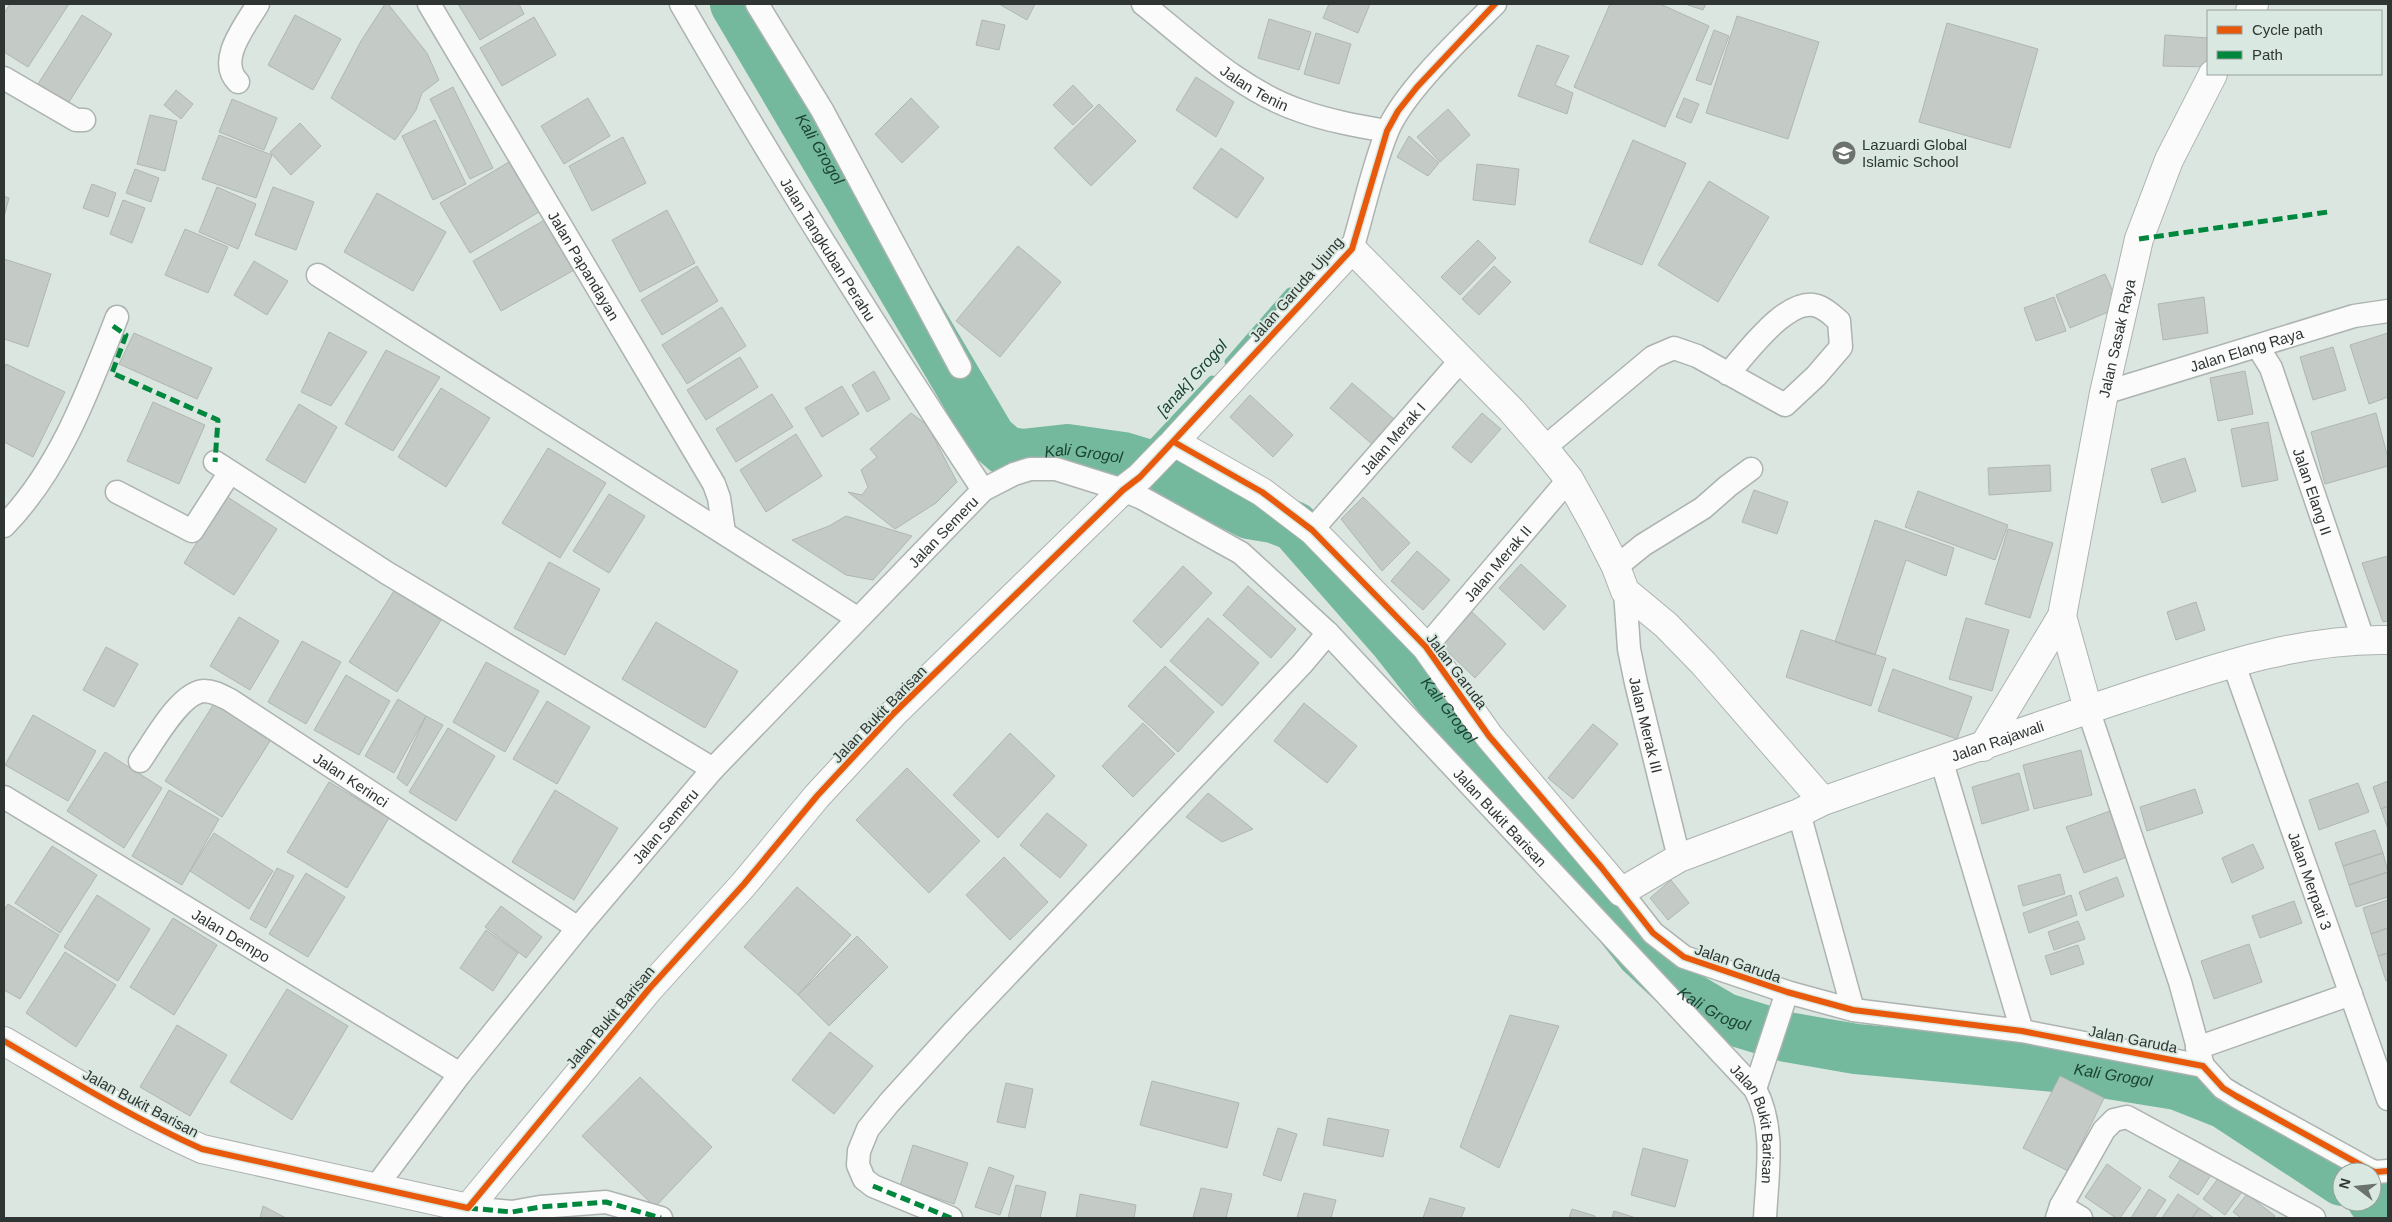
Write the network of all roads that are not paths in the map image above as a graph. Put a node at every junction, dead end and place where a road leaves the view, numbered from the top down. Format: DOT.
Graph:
graph roads {
  1 [pos="258,4"];
  2 [pos="428,4"];
  3 [pos="681,4"];
  4 [pos="757,4"];
  5 [pos="1144,4"];
  6 [pos="1483,9"];
  7 [pos="2212,75"];
  8 [pos="4,78"];
  9 [pos="238,82"];
  10 [pos="84,120"];
  11 [pos="1388,131"];
  12 [pos="1352,249"];
  13 [pos="318,275"];
  14 [pos="2388,310"];
  15 [pos="116,317"];
  16 [pos="2258,347"];
  17 [pos="1461,360"];
  18 [pos="960,367"];
  19 [pos="1728,374"];
  20 [pos="2104,393"];
  21 [pos="1171,445"];
  22 [pos="1544,448"];
  23 [pos="1751,469"];
  24 [pos="1569,479"];
  25 [pos="1131,484"];
  26 [pos="983,490"];
  27 [pos="117,492"];
  28 [pos="1319,523"];
  29 [pos="4,526"];
  30 [pos="724,532"];
  31 [pos="1621,579"];
  32 [pos="2062,616"];
  33 [pos="857,618"];
  34 [pos="1328,633"];
  35 [pos="2376,639"];
  36 [pos="1426,647"];
  37 [pos="2233,662"];
  38 [pos="2088,710"];
  39 [pos="1983,747"];
  40 [pos="1941,759"];
  41 [pos="140,761"];
  42 [pos="713,769"];
  43 [pos="4,797"];
  44 [pos="1823,801"];
  45 [pos="1798,813"];
  46 [pos="1679,858"];
  47 [pos="1621,892"];
  48 [pos="578,928"];
  49 [pos="1787,992"];
  50 [pos="2351,994"];
  51 [pos="1853,1010"];
  52 [pos="2022,1031"];
  53 [pos="4,1041"];
  54 [pos="2200,1057"];
  55 [pos="460,1074"];
  56 [pos="1755,1089"];
  57 [pos="2388,1099"];
  58 [pos="2388,1171"];
  59 [pos="375,1188"];
  60 [pos="468,1208"];
  61 [pos="2059,1212"];
  62 [pos="511,1215"];
  63 [pos="661,1218"];
  64 [pos="952,1218"];
  65 [pos="1765,1218"];
  66 [pos="2081,1218"];
  67 [pos="2314,1218"];
  1 -- 9 [label="street"];
  2 -- 30 [label="street, Jalan Papandayan"];
  3 -- 26 [label="street, Jalan Tangkuban Perahu"];
  4 -- 18 [label="street"];
  5 -- 11 [label="street, Jalan Tenin"];
  6 -- 11 [label="street, Jalan Garuda Ujung"];
  7 -- 20 [label="street, Jalan Sasak Raya"];
  8 -- 10 [label="street"];
  11 -- 12 [label="street, Jalan Garuda Ujung"];
  12 -- 17 [label="street"];
  12 -- 21 [label="street, Jalan Garuda Ujung"];
  13 -- 30 [label="street"];
  14 -- 16 [label="street, Jalan Elang Raya"];
  15 -- 29 [label="street"];
  16 -- 20 [label="street, Jalan Elang Raya"];
  16 -- 35 [label="street, Jalan Elang II"];
  17 -- 22 [label="street"];
  17 -- 28 [label="street, Jalan Merak I"];
  19 -- 19 [label="street"];
  19 -- 22 [label="street"];
  20 -- 32 [label="street, Jalan Sasak Raya"];
  21 -- 25 [label="street, Jalan Garuda Ujung"];
  21 -- 28 [label="street, Jalan Garuda"];
  22 -- 24 [label="street"];
  23 -- 31 [label="street"];
  24 -- 31 [label="street"];
  24 -- 36 [label="street, Jalan Merak II"];
  25 -- 26 [label="street, Jalan Bukit Barisan"];
  25 -- 34 [label="street, Jalan Bukit Barisan"];
  25 -- 60 [label="street, Jalan Bukit Barisan"];
  26 -- 33 [label="street, Jalan Semeru"];
  27 -- 42 [label="street"];
  28 -- 36 [label="street, Jalan Garuda"];
  30 -- 33 [label="street"];
  31 -- 44 [label="street"];
  31 -- 46 [label="street, Jalan Merak III"];
  32 -- 38 [label="street, Jalan Sasak Raya"];
  32 -- 39 [label="street, Jalan Sasak Raya"];
  33 -- 42 [label="street, Jalan Semeru"];
  34 -- 56 [label="street, Jalan Bukit Barisan"];
  34 -- 64 [label="street"];
  35 -- 37 [label="street, Jalan Rajawali"];
  36 -- 47 [label="street, Jalan Garuda"];
  37 -- 38 [label="street, Jalan Rajawali"];
  37 -- 50 [label="street, Jalan Merpati 3"];
  38 -- 39 [label="street, Jalan Rajawali"];
  38 -- 54 [label="street"];
  39 -- 40 [label="street, Jalan Rajawali"];
  40 -- 44 [label="street, Jalan Rajawali"];
  40 -- 52 [label="street"];
  41 -- 48 [label="street, Jalan Kerinci"];
  42 -- 48 [label="street, Jalan Semeru"];
  43 -- 55 [label="street, Jalan Dempo"];
  44 -- 45 [label="street, Jalan Rajawali"];
  45 -- 46 [label="street, Jalan Rajawali"];
  45 -- 51 [label="street"];
  46 -- 47 [label="street, Jalan Rajawali"];
  47 -- 49 [label="street, Jalan Garuda"];
  48 -- 55 [label="street, Jalan Semeru"];
  49 -- 51 [label="street, Jalan Garuda"];
  49 -- 56 [label="street"];
  50 -- 54 [label="street"];
  50 -- 57 [label="street, Jalan Merpati 3"];
  51 -- 52 [label="street, Jalan Garuda"];
  52 -- 54 [label="street, Jalan Garuda"];
  53 -- 59 [label="street, Jalan Bukit Barisan"];
  54 -- 58 [label="street"];
  55 -- 59 [label="street, Jalan Semeru"];
  56 -- 65 [label="street, Jalan Bukit Barisan"];
  59 -- 60 [label="street, Jalan Bukit Barisan"];
  60 -- 62 [label="street"];
  61 -- 66 [label="street"];
  61 -- 67 [label="street"];
  62 -- 63 [label="street"];
}
